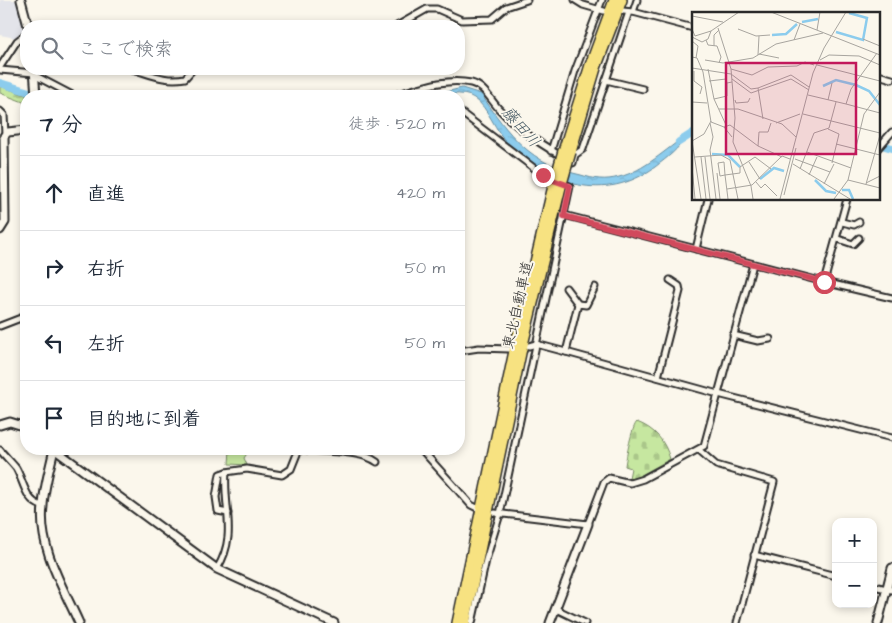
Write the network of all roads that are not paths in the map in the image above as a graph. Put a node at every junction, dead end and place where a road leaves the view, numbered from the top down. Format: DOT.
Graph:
graph roads {
  1 [pos="21,0"];
  2 [pos="527,0"];
  3 [pos="575,0"];
  4 [pos="602,0"];
  5 [pos="614,0"];
  6 [pos="622,0"];
  7 [pos="637,0"];
  8 [pos="601,11"];
  9 [pos="629,12"];
  10 [pos="26,20"];
  11 [pos="408,20"];
  12 [pos="462,20"];
  13 [pos="462,20"];
  14 [pos="692,28"];
  15 [pos="20,39"];
  16 [pos="0,68"];
  17 [pos="20,72"];
  18 [pos="34,75"];
  19 [pos="36,75"];
  20 [pos="148,75"];
  21 [pos="188,75"];
  22 [pos="606,80"];
  23 [pos="643,89"];
  24 [pos="35,90"];
  25 [pos="63,90"];
  26 [pos="415,90"];
  27 [pos="0,111"];
  28 [pos="465,116"];
  29 [pos="20,131"];
  30 [pos="892,132"];
  31 [pos="5,134"];
  32 [pos="880,146"];
  33 [pos="551,151"];
  34 [pos="567,151"];
  35 [pos="557,186"];
  36 [pos="708,200"];
  37 [pos="847,200"];
  38 [pos="564,216"];
  39 [pos="842,222"];
  40 [pos="859,222"];
  41 [pos="0,230"];
  42 [pos="859,238"];
  43 [pos="838,239"];
  44 [pos="696,249"];
  45 [pos="753,264"];
  46 [pos="670,280"];
  47 [pos="824,282"];
  48 [pos="596,287"];
  49 [pos="566,288"];
  50 [pos="892,298"];
  51 [pos="578,304"];
  52 [pos="20,318"];
  53 [pos="0,326"];
  54 [pos="733,335"];
  55 [pos="770,339"];
  56 [pos="536,344"];
  57 [pos="529,346"];
  58 [pos="509,349"];
  59 [pos="465,350"];
  60 [pos="566,352"];
  61 [pos="658,377"];
  62 [pos="718,394"];
  63 [pos="0,423"];
  64 [pos="20,425"];
  65 [pos="892,438"];
  66 [pos="0,450"];
  67 [pos="699,450"];
  68 [pos="53,455"];
  69 [pos="62,455"];
  70 [pos="298,455"];
  71 [pos="351,455"];
  72 [pos="426,455"];
  73 [pos="377,462"];
  74 [pos="226,472"];
  75 [pos="42,506"];
  76 [pos="477,508"];
  77 [pos="228,512"];
  78 [pos="497,514"];
  79 [pos="588,524"];
  80 [pos="754,555"];
  81 [pos="892,568"];
  82 [pos="217,569"];
  83 [pos="832,575"];
  84 [pos="889,589"];
  85 [pos="556,609"];
  86 [pos="79,623"];
  87 [pos="334,623"];
  88 [pos="458,623"];
  89 [pos="465,623"];
  90 [pos="472,623"];
  91 [pos="550,623"];
  92 [pos="585,623"];
  93 [pos="737,623"];
  94 [pos="878,623"];
  1 -- 10 [label="street"];
  2 -- 13 [label="street"];
  3 -- 8 [label="street"];
  4 -- 8 [label="street"];
  5 -- 34 [label="highway, 東北自動車道"];
  6 -- 34 [label="highway, 東北自動車道"];
  7 -- 9 [label="street"];
  8 -- 33 [label="street"];
  9 -- 14 [label="street"];
  9 -- 22 [label="street"];
  11 -- 12 [label="street"];
  15 -- 16 [label="street"];
  16 -- 17 [label="street"];
  18 -- 24 [label="street"];
  19 -- 25 [label="street"];
  20 -- 21 [label="street"];
  22 -- 23 [label="street"];
  22 -- 33 [label="street"];
  26 -- 33 [label="street"];
  27 -- 31 [label="street"];
  28 -- 38 [label="street"];
  29 -- 31 [label="street"];
  30 -- 32 [label="street"];
  31 -- 41 [label="street"];
  34 -- 35 [label="highway, 東北自動車道, bridge"];
  35 -- 88 [label="highway, 東北自動車道"];
  35 -- 89 [label="highway, 東北自動車道"];
  36 -- 44 [label="street"];
  37 -- 39 [label="street"];
  38 -- 44 [label="street"];
  38 -- 56 [label="street"];
  39 -- 40 [label="street"];
  39 -- 43 [label="street"];
  42 -- 43 [label="street"];
  43 -- 47 [label="street"];
  44 -- 45 [label="street"];
  45 -- 47 [label="street"];
  45 -- 54 [label="street"];
  46 -- 61 [label="street"];
  47 -- 50 [label="street"];
  48 -- 51 [label="street"];
  49 -- 51 [label="street"];
  51 -- 60 [label="street"];
  52 -- 53 [label="street"];
  54 -- 55 [label="street"];
  54 -- 62 [label="street"];
  56 -- 57 [label="street"];
  56 -- 60 [label="street"];
  56 -- 78 [label="street"];
  58 -- 59 [label="street"];
  60 -- 61 [label="street"];
  61 -- 62 [label="street"];
  62 -- 65 [label="street"];
  62 -- 67 [label="street"];
  63 -- 64 [label="street"];
  66 -- 75 [label="street"];
  67 -- 79 [label="street"];
  67 -- 80 [label="street"];
  68 -- 75 [label="street"];
  69 -- 82 [label="street"];
  70 -- 74 [label="street"];
  71 -- 73 [label="street"];
  72 -- 76 [label="street"];
  74 -- 77 [label="street"];
  74 -- 77 [label="street"];
  75 -- 86 [label="street"];
  77 -- 82 [label="street"];
  78 -- 79 [label="street"];
  78 -- 90 [label="street"];
  79 -- 85 [label="street"];
  80 -- 83 [label="street"];
  80 -- 93 [label="street"];
  81 -- 84 [label="street"];
  82 -- 87 [label="street"];
  84 -- 94 [label="street"];
  85 -- 91 [label="street"];
  85 -- 92 [label="street"];
}
